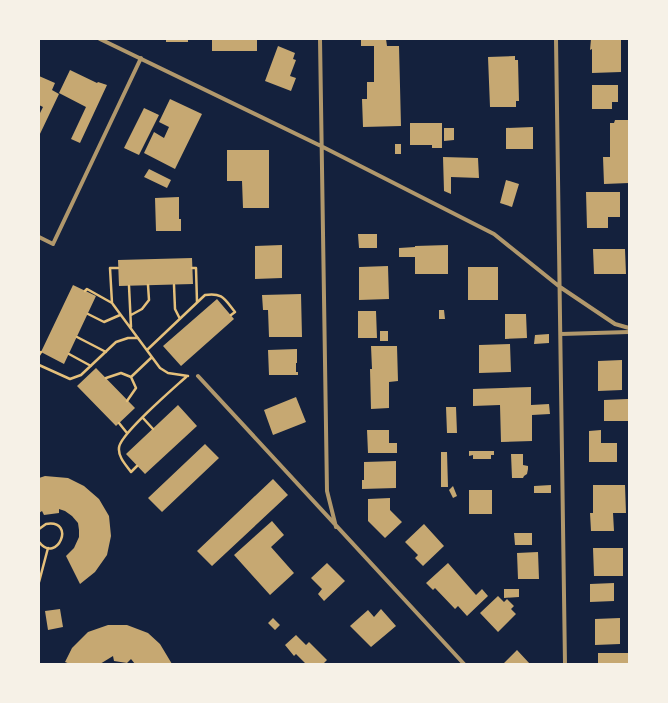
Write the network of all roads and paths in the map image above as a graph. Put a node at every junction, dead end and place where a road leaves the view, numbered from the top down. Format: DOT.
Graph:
graph roads {
  1 [pos="100,39"];
  2 [pos="320,39"];
  3 [pos="556,39"];
  4 [pos="107,41"];
  5 [pos="141,58"];
  6 [pos="321,146"];
  7 [pos="39,237"];
  8 [pos="118,268"];
  9 [pos="192,268"];
  10 [pos="148,285"];
  11 [pos="174,285"];
  12 [pos="129,286"];
  13 [pos="560,287"];
  14 [pos="85,291"];
  15 [pos="112,303"];
  16 [pos="198,303"];
  17 [pos="88,314"];
  18 [pos="120,315"];
  19 [pos="131,315"];
  20 [pos="231,315"];
  21 [pos="180,319"];
  22 [pos="131,328"];
  23 [pos="629,328"];
  24 [pos="629,332"];
  25 [pos="560,334"];
  26 [pos="76,337"];
  27 [pos="138,338"];
  28 [pos="147,350"];
  29 [pos="106,352"];
  30 [pos="68,354"];
  31 [pos="152,357"];
  32 [pos="39,366"];
  33 [pos="91,366"];
  34 [pos="186,376"];
  35 [pos="198,376"];
  36 [pos="131,377"];
  37 [pos="106,378"];
  38 [pos="127,401"];
  39 [pos="143,418"];
  40 [pos="119,423"];
  41 [pos="153,429"];
  42 [pos="127,432"];
  43 [pos="137,466"];
  44 [pos="336,527"];
  45 [pos="39,529"];
  46 [pos="39,542"];
  47 [pos="48,548"];
  48 [pos="39,582"];
  49 [pos="464,664"];
  50 [pos="565,664"];
  1 -- 4 [label="street"];
  2 -- 6 [label="street"];
  3 -- 13 [label="street"];
  4 -- 5 [label="street"];
  5 -- 6 [label="street"];
  5 -- 7 [label="street"];
  6 -- 13 [label="street"];
  6 -- 44 [label="street"];
  8 -- 15 [label="path"];
  9 -- 16 [label="path"];
  10 -- 19 [label="path"];
  11 -- 21 [label="path"];
  12 -- 19 [label="path"];
  13 -- 23 [label="street"];
  13 -- 25 [label="street"];
  14 -- 15 [label="path"];
  15 -- 18 [label="path"];
  16 -- 20 [label="path"];
  16 -- 21 [label="path"];
  17 -- 18 [label="path"];
  18 -- 22 [label="path"];
  19 -- 22 [label="path"];
  21 -- 28 [label="path"];
  22 -- 27 [label="path"];
  24 -- 25 [label="street"];
  25 -- 50 [label="street"];
  26 -- 29 [label="path"];
  27 -- 28 [label="path"];
  27 -- 29 [label="path"];
  28 -- 31 [label="path"];
  29 -- 33 [label="path"];
  30 -- 33 [label="path"];
  31 -- 34 [label="path"];
  31 -- 36 [label="path"];
  32 -- 33 [label="path"];
  34 -- 35 [label="path"];
  34 -- 39 [label="path"];
  35 -- 44 [label="street"];
  36 -- 37 [label="path"];
  36 -- 38 [label="path"];
  39 -- 41 [label="path"];
  39 -- 42 [label="path"];
  40 -- 42 [label="path"];
  42 -- 43 [label="path"];
  44 -- 49 [label="street"];
  45 -- 47 [label="path"];
  46 -- 47 [label="path"];
  47 -- 48 [label="path"];
}
